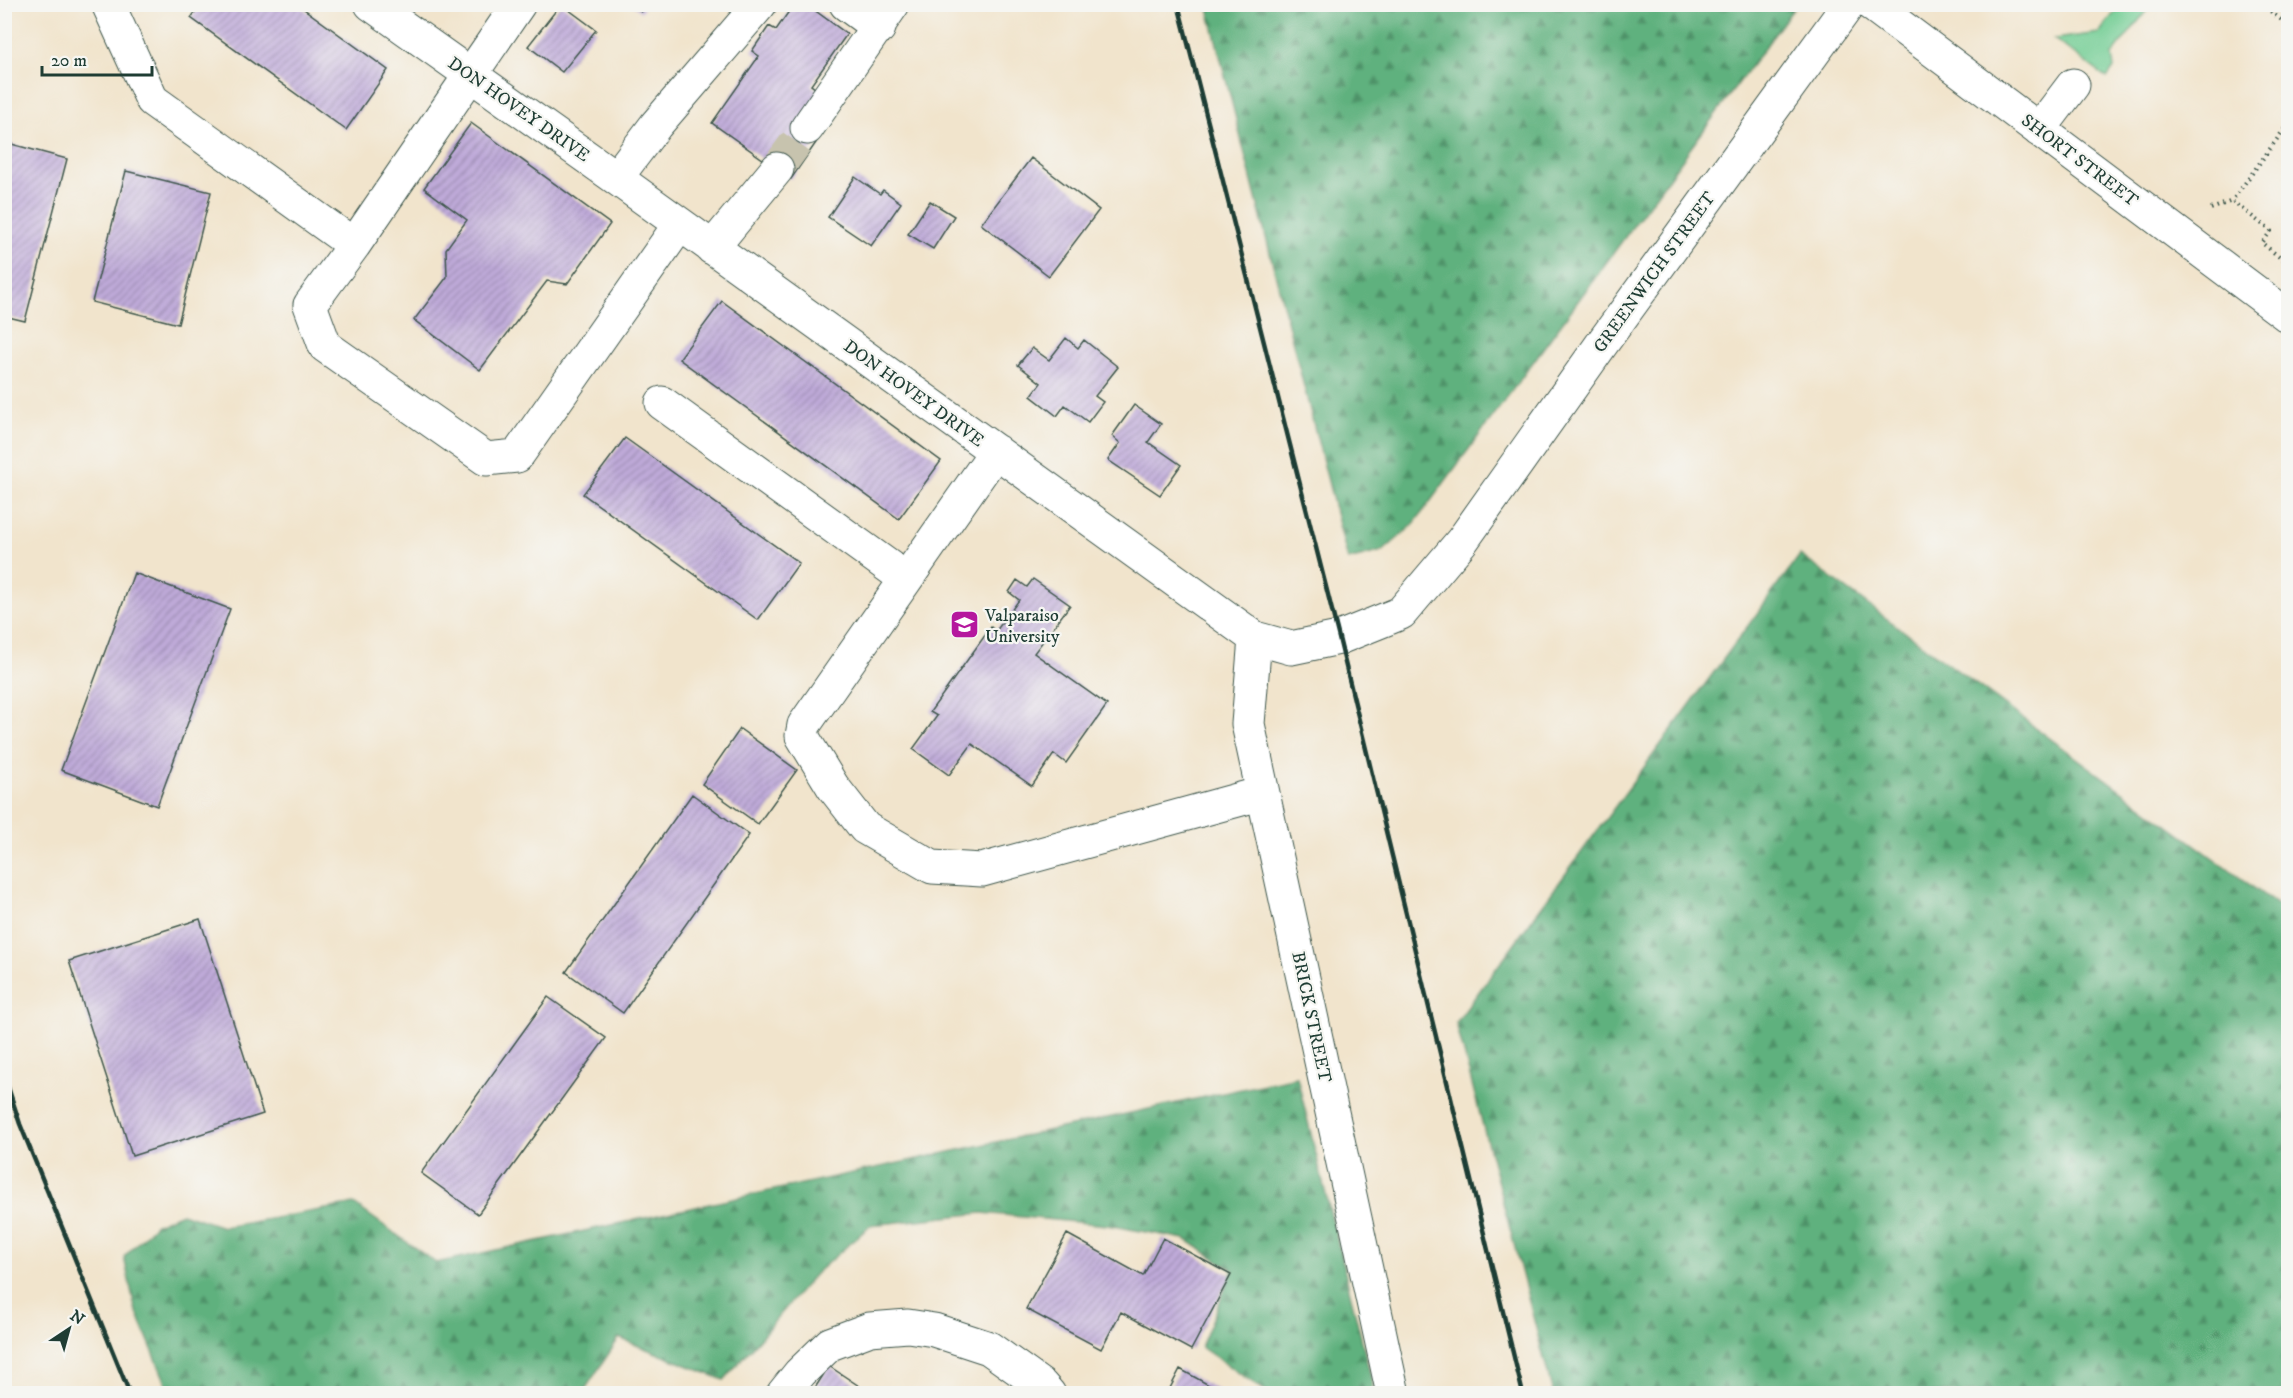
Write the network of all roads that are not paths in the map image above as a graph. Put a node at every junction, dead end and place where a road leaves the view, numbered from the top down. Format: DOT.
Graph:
graph roads {
  1 [pos="108,4"];
  2 [pos="371,4"];
  3 [pos="519,4"];
  4 [pos="760,4"];
  5 [pos="846,4"];
  6 [pos="1848,4"];
  7 [pos="1871,4"];
  8 [pos="886,16"];
  9 [pos="471,74"];
  10 [pos="2073,84"];
  11 [pos="807,128"];
  12 [pos="2039,130"];
  13 [pos="777,169"];
  14 [pos="616,178"];
  15 [pos="680,224"];
  16 [pos="354,245"];
  17 [pos="712,248"];
  18 [pos="2288,313"];
  19 [pos="662,403"];
  20 [pos="996,451"];
  21 [pos="1462,541"];
  22 [pos="906,579"];
  23 [pos="1255,638"];
  24 [pos="1263,793"];
  25 [pos="783,1394"];
  26 [pos="1049,1394"];
  27 [pos="1393,1394"];
  1 -- 16 [label="street"];
  2 -- 9 [label="street, DON HOVEY DRIVE"];
  3 -- 9 [label="street"];
  4 -- 14 [label="street"];
  5 -- 8 [label="street"];
  6 -- 21 [label="street, GREENWICH STREET"];
  7 -- 12 [label="street, SHORT STREET"];
  8 -- 11 [label="street"];
  9 -- 14 [label="street, DON HOVEY DRIVE"];
  9 -- 16 [label="street"];
  10 -- 12 [label="street"];
  12 -- 18 [label="street, SHORT STREET"];
  13 -- 17 [label="street"];
  14 -- 15 [label="street, DON HOVEY DRIVE"];
  15 -- 16 [label="street"];
  15 -- 17 [label="street, DON HOVEY DRIVE"];
  17 -- 20 [label="street, DON HOVEY DRIVE"];
  19 -- 22 [label="street"];
  20 -- 22 [label="street"];
  20 -- 23 [label="street, DON HOVEY DRIVE"];
  21 -- 23 [label="street, DON HOVEY DRIVE"];
  22 -- 24 [label="street"];
  23 -- 24 [label="street, BRICK STREET"];
  24 -- 27 [label="street, BRICK STREET"];
  25 -- 26 [label="street"];
}
